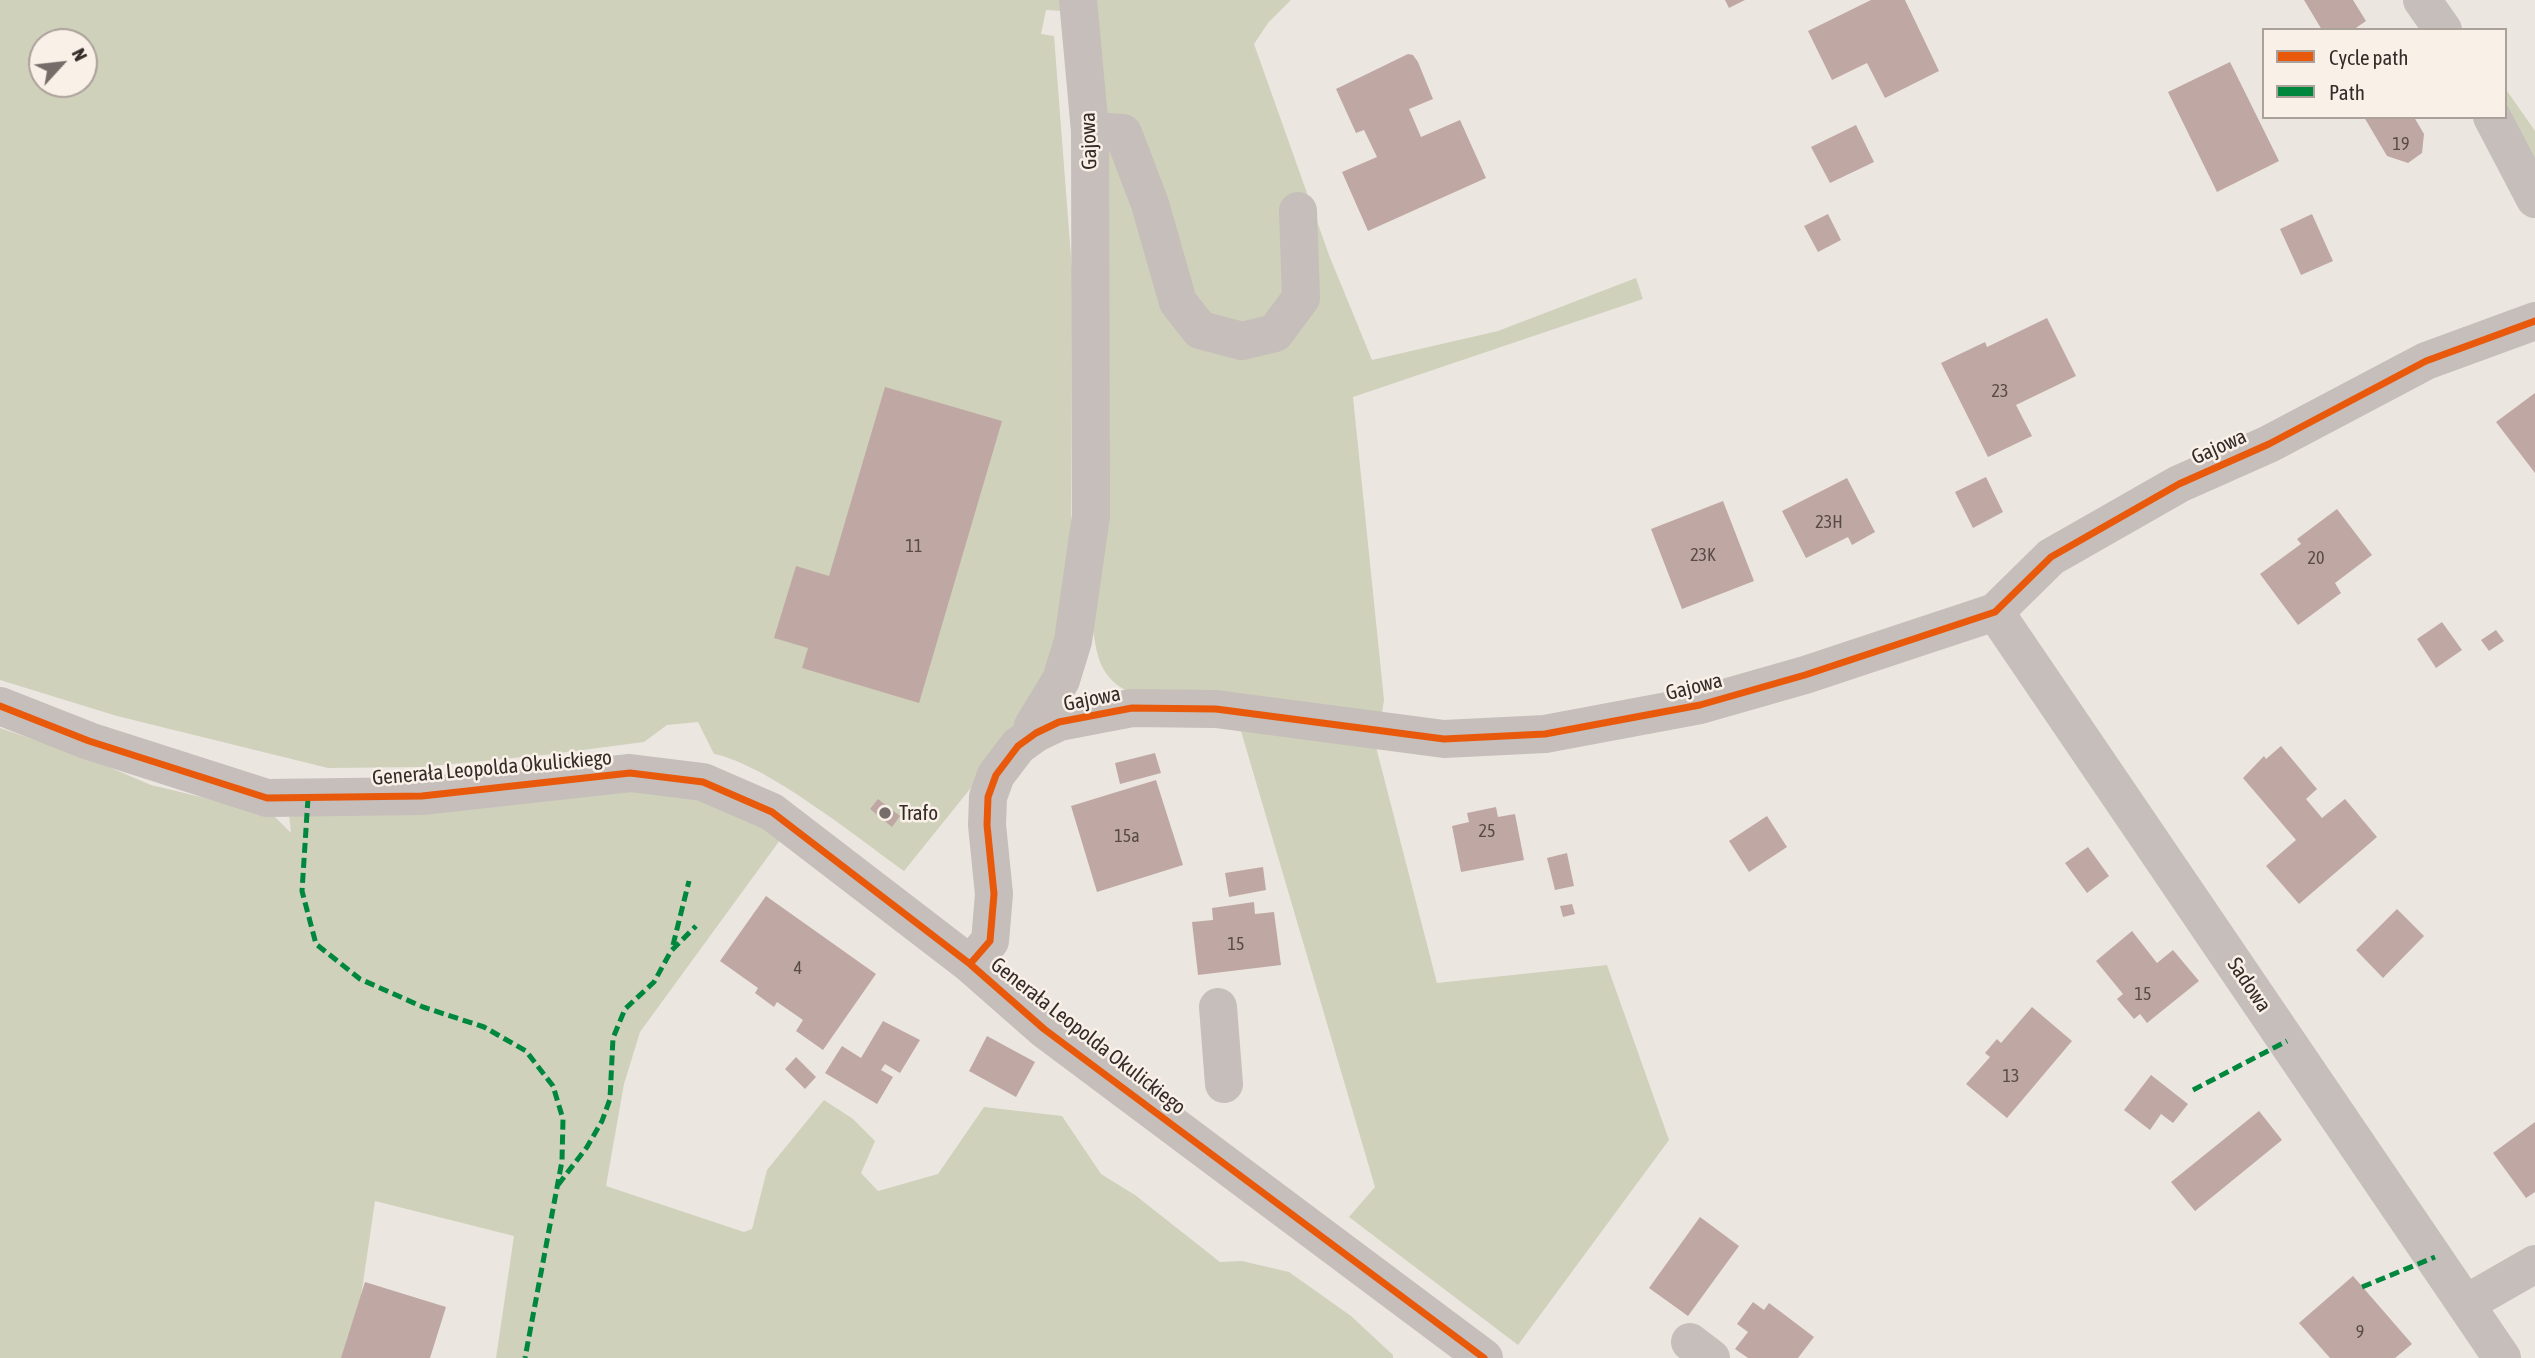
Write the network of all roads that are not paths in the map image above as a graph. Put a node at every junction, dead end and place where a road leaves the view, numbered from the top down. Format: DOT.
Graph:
graph roads {
  1 [pos="1079,0"];
  2 [pos="2422,0"];
  3 [pos="2442,28"];
  4 [pos="2493,119"];
  5 [pos="1090,131"];
  6 [pos="2535,199"];
  7 [pos="1298,211"];
  8 [pos="2535,321"];
  9 [pos="1995,612"];
  10 [pos="0,706"];
  11 [pos="1036,733"];
  12 [pos="970,964"];
  13 [pos="1218,1007"];
  14 [pos="1224,1084"];
  15 [pos="2535,1264"];
  16 [pos="2467,1303"];
  17 [pos="1483,1358"];
  18 [pos="2502,1358"];
  1 -- 5 [label="street, Gajowa"];
  2 -- 3 [label="street"];
  4 -- 6 [label="street"];
  5 -- 7 [label="street"];
  5 -- 11 [label="street, Gajowa"];
  8 -- 9 [label="street, Gajowa"];
  9 -- 11 [label="street, Gajowa"];
  9 -- 16 [label="street, Sadowa"];
  10 -- 12 [label="street, Generała Leopolda Okulickiego"];
  11 -- 12 [label="street, Gajowa"];
  12 -- 17 [label="street, Generała Leopolda Okulickiego"];
  13 -- 14 [label="street"];
  15 -- 16 [label="street"];
  16 -- 18 [label="street, Sadowa"];
}
